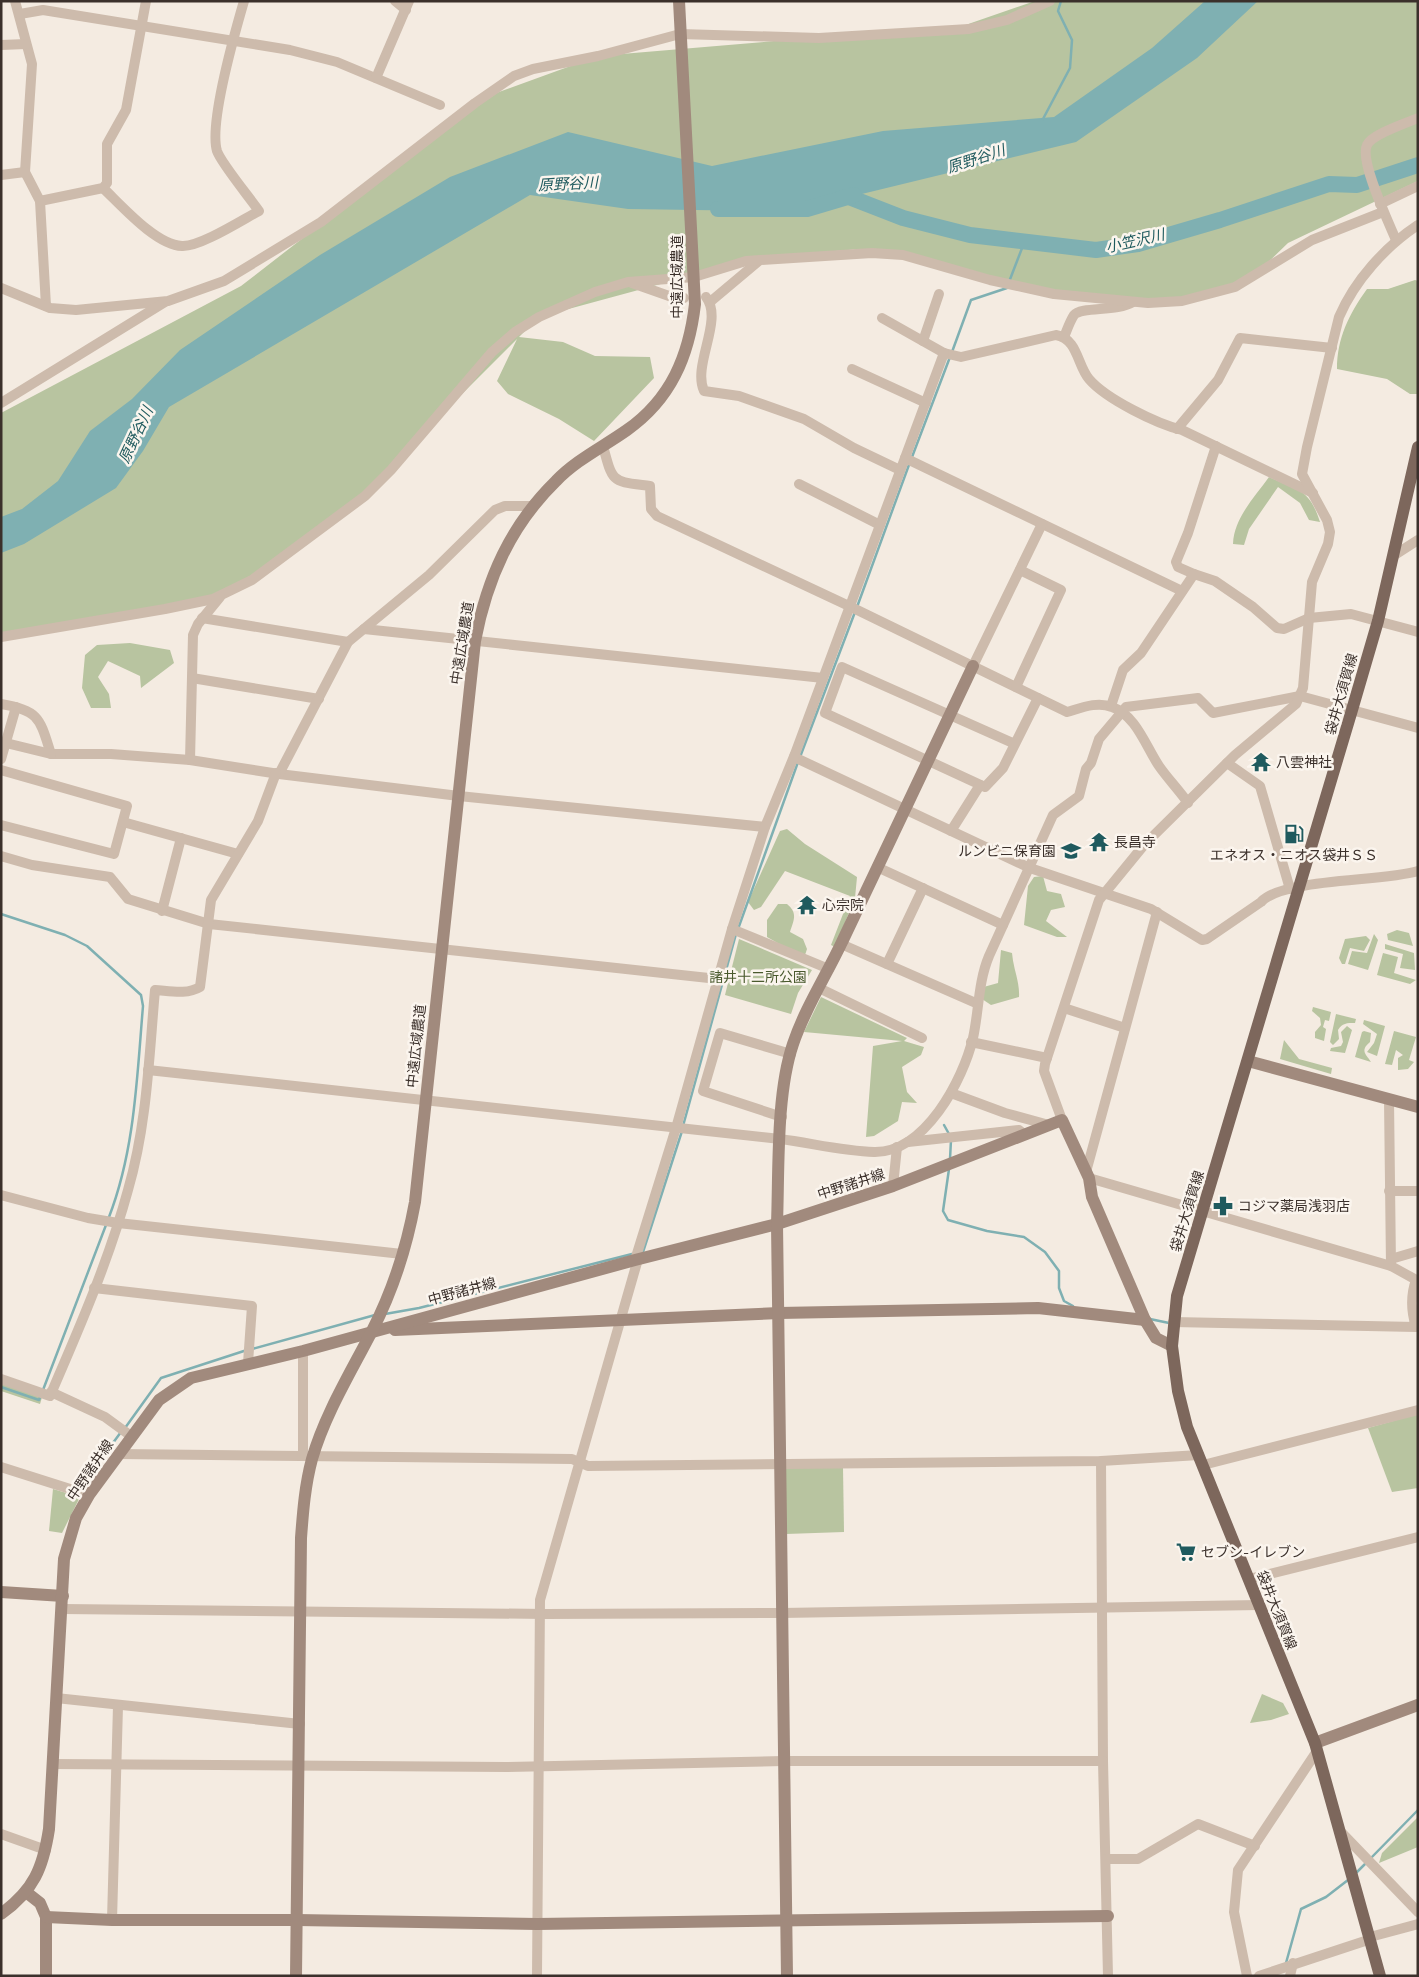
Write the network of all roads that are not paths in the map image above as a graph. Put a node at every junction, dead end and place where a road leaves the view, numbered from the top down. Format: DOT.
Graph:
graph roads {
  1 [pos="15,1"];
  2 [pos="146,1"];
  3 [pos="244,1"];
  4 [pos="395,1"];
  5 [pos="678,1"];
  6 [pos="1050,1"];
  7 [pos="408,6"];
  8 [pos="20,14"];
  9 [pos="140,26"];
  10 [pos="681,40"];
  11 [pos="233,41"];
  12 [pos="26,44"];
  13 [pos="1,45"];
  14 [pos="376,78"];
  15 [pos="440,105"];
  16 [pos="1418,118"];
  17 [pos="25,172"];
  18 [pos="1,175"];
  19 [pos="1418,186"];
  20 [pos="103,188"];
  21 [pos="40,201"];
  22 [pos="1381,208"];
  23 [pos="1418,225"];
  24 [pos="1396,240"];
  25 [pos="760,260"];
  26 [pos="694,278"];
  27 [pos="628,282"];
  28 [pos="1,288"];
  29 [pos="939,294"];
  30 [pos="684,298"];
  31 [pos="168,300"];
  32 [pos="1133,302"];
  33 [pos="46,306"];
  34 [pos="882,318"];
  35 [pos="1064,336"];
  36 [pos="923,341"];
  37 [pos="1332,348"];
  38 [pos="946,353"];
  39 [pos="852,369"];
  40 [pos="1,403"];
  41 [pos="926,403"];
  42 [pos="1177,429"];
  43 [pos="603,446"];
  44 [pos="1216,446"];
  45 [pos="1418,446"];
  46 [pos="905,458"];
  47 [pos="900,470"];
  48 [pos="799,484"];
  49 [pos="1314,493"];
  50 [pos="532,506"];
  51 [pos="880,524"];
  52 [pos="1042,524"];
  53 [pos="1418,540"];
  54 [pos="1393,556"];
  55 [pos="1020,570"];
  56 [pos="1194,574"];
  57 [pos="1182,591"];
  58 [pos="220,597"];
  59 [pos="849,606"];
  60 [pos="202,618"];
  61 [pos="1309,618"];
  62 [pos="1378,621"];
  63 [pos="364,629"];
  64 [pos="1418,632"];
  65 [pos="1,637"];
  66 [pos="475,641"];
  67 [pos="348,642"];
  68 [pos="973,666"];
  69 [pos="192,678"];
  70 [pos="823,678"];
  71 [pos="1016,687"];
  72 [pos="1300,696"];
  73 [pos="1038,698"];
  74 [pos="319,699"];
  75 [pos="1,704"];
  76 [pos="1110,706"];
  77 [pos="16,707"];
  78 [pos="1352,710"];
  79 [pos="1122,712"];
  80 [pos="950,714"];
  81 [pos="1418,728"];
  82 [pos="6,743"];
  83 [pos="1015,744"];
  84 [pos="51,754"];
  85 [pos="794,757"];
  86 [pos="1,759"];
  87 [pos="190,760"];
  88 [pos="928,762"];
  89 [pos="1227,763"];
  90 [pos="1,770"];
  91 [pos="278,774"];
  92 [pos="980,785"];
  93 [pos="458,796"];
  94 [pos="1188,802"];
  95 [pos="906,810"];
  96 [pos="122,822"];
  97 [pos="1,825"];
  98 [pos="765,827"];
  99 [pos="951,831"];
  100 [pos="181,838"];
  101 [pos="238,854"];
  102 [pos="1,856"];
  103 [pos="877,867"];
  104 [pos="1030,868"];
  105 [pos="1418,872"];
  106 [pos="1295,887"];
  107 [pos="923,888"];
  108 [pos="1106,892"];
  109 [pos="162,911"];
  110 [pos="1157,912"];
  111 [pos="209,924"];
  112 [pos="1003,925"];
  113 [pos="732,928"];
  114 [pos="841,944"];
  115 [pos="441,948"];
  116 [pos="887,964"];
  117 [pos="829,969"];
  118 [pos="718,979"];
  119 [pos="819,988"];
  120 [pos="978,1004"];
  121 [pos="1064,1008"];
  122 [pos="1125,1028"];
  123 [pos="922,1038"];
  124 [pos="971,1042"];
  125 [pos="790,1054"];
  126 [pos="1047,1058"];
  127 [pos="1248,1061"];
  128 [pos="148,1070"];
  129 [pos="951,1093"];
  130 [pos="426,1100"];
  131 [pos="1389,1100"];
  132 [pos="1418,1108"];
  133 [pos="782,1117"];
  134 [pos="1062,1120"];
  135 [pos="1049,1125"];
  136 [pos="676,1128"];
  137 [pos="1025,1135"];
  138 [pos="780,1139"];
  139 [pos="901,1145"];
  140 [pos="1088,1175"];
  141 [pos="893,1186"];
  142 [pos="1389,1191"];
  143 [pos="1418,1191"];
  144 [pos="1,1194"];
  145 [pos="1203,1211"];
  146 [pos="118,1223"];
  147 [pos="777,1224"];
  148 [pos="1418,1251"];
  149 [pos="402,1254"];
  150 [pos="637,1259"];
  151 [pos="1391,1262"];
  152 [pos="1417,1281"];
  153 [pos="94,1288"];
  154 [pos="779,1313"];
  155 [pos="621,1320"];
  156 [pos="1144,1320"];
  157 [pos="1173,1322"];
  158 [pos="1417,1327"];
  159 [pos="372,1331"];
  160 [pos="1172,1346"];
  161 [pos="303,1351"];
  162 [pos="248,1363"];
  163 [pos="1,1379"];
  164 [pos="51,1392"];
  165 [pos="1418,1410"];
  166 [pos="131,1436"];
  167 [pos="118,1454"];
  168 [pos="308,1457"];
  169 [pos="1201,1460"];
  170 [pos="1101,1461"];
  171 [pos="584,1464"];
  172 [pos="780,1464"];
  173 [pos="1,1467"];
  174 [pos="89,1494"];
  175 [pos="1418,1537"];
  176 [pos="1249,1579"];
  177 [pos="1,1592"];
  178 [pos="62,1602"];
  179 [pos="1259,1605"];
  180 [pos="1102,1608"];
  181 [pos="300,1610"];
  182 [pos="782,1613"];
  183 [pos="542,1614"];
  184 [pos="56,1698"];
  185 [pos="1418,1705"];
  186 [pos="118,1706"];
  187 [pos="300,1724"];
  188 [pos="1316,1747"];
  189 [pos="1103,1761"];
  190 [pos="783,1762"];
  191 [pos="115,1763"];
  192 [pos="52,1764"];
  193 [pos="299,1766"];
  194 [pos="538,1767"];
  195 [pos="1341,1832"];
  196 [pos="1,1834"];
  197 [pos="1255,1846"];
  198 [pos="46,1850"];
  199 [pos="1106,1859"];
  200 [pos="26,1892"];
  201 [pos="1418,1912"];
  202 [pos="1,1914"];
  203 [pos="1108,1916"];
  204 [pos="46,1917"];
  205 [pos="786,1919"];
  206 [pos="112,1920"];
  207 [pos="296,1920"];
  208 [pos="537,1924"];
  209 [pos="1418,1924"];
  210 [pos="1370,1938"];
  211 [pos="1293,1963"];
  212 [pos="1278,1972"];
  213 [pos="46,1976"];
  214 [pos="296,1976"];
  215 [pos="537,1976"];
  216 [pos="787,1976"];
  217 [pos="1108,1976"];
  218 [pos="1247,1976"];
  219 [pos="1259,1976"];
  220 [pos="1290,1976"];
  221 [pos="1380,1976"];
  1 -- 8 [label="street"];
  2 -- 9 [label="street"];
  3 -- 11 [label="street"];
  4 -- 7 [label="street"];
  5 -- 10 [label="street, 中遠広域農道"];
  6 -- 10 [label="street"];
  7 -- 14 [label="street"];
  8 -- 9 [label="street"];
  8 -- 12 [label="street"];
  9 -- 11 [label="street"];
  9 -- 20 [label="street"];
  10 -- 26 [label="street, 中遠広域農道"];
  10 -- 31 [label="street"];
  11 -- 14 [label="street"];
  11 -- 20 [label="street"];
  12 -- 13 [label="street"];
  12 -- 17 [label="street"];
  14 -- 15 [label="street"];
  16 -- 22 [label="street"];
  17 -- 18 [label="street"];
  17 -- 21 [label="street"];
  19 -- 22 [label="street"];
  20 -- 21 [label="street"];
  21 -- 33 [label="street"];
  22 -- 24 [label="street"];
  22 -- 32 [label="street"];
  23 -- 24 [label="street"];
  24 -- 37 [label="street"];
  25 -- 26 [label="street"];
  25 -- 32 [label="street"];
  25 -- 47 [label="street"];
  26 -- 27 [label="street"];
  26 -- 43 [label="street, 中遠広域農道"];
  27 -- 30 [label="street"];
  27 -- 58 [label="street"];
  28 -- 33 [label="street"];
  29 -- 36 [label="street"];
  31 -- 33 [label="street"];
  31 -- 40 [label="street"];
  32 -- 35 [label="street"];
  34 -- 36 [label="street"];
  35 -- 38 [label="street"];
  35 -- 42 [label="street"];
  36 -- 38 [label="street"];
  37 -- 42 [label="street"];
  37 -- 49 [label="street"];
  38 -- 41 [label="street"];
  39 -- 41 [label="street"];
  41 -- 46 [label="street"];
  42 -- 44 [label="street"];
  43 -- 50 [label="street, 中遠広域農道"];
  43 -- 59 [label="street"];
  44 -- 49 [label="street"];
  44 -- 56 [label="street"];
  45 -- 54 [label="main road, 袋井大須賀線"];
  46 -- 47 [label="street"];
  46 -- 52 [label="street"];
  47 -- 51 [label="street"];
  48 -- 51 [label="street"];
  49 -- 61 [label="street"];
  50 -- 63 [label="street"];
  50 -- 66 [label="street, 中遠広域農道"];
  51 -- 59 [label="street"];
  52 -- 55 [label="street"];
  52 -- 57 [label="street"];
  53 -- 54 [label="street"];
  54 -- 62 [label="main road, 袋井大須賀線"];
  55 -- 68 [label="street"];
  55 -- 71 [label="street"];
  56 -- 57 [label="street"];
  56 -- 61 [label="street"];
  57 -- 76 [label="street"];
  58 -- 60 [label="street"];
  58 -- 65 [label="street"];
  59 -- 68 [label="street"];
  59 -- 70 [label="street"];
  60 -- 67 [label="street"];
  60 -- 69 [label="street"];
  61 -- 62 [label="street"];
  61 -- 72 [label="street"];
  62 -- 64 [label="street"];
  62 -- 78 [label="main road, 袋井大須賀線"];
  63 -- 66 [label="street"];
  63 -- 67 [label="street"];
  66 -- 70 [label="street"];
  66 -- 93 [label="street, 中遠広域農道"];
  67 -- 74 [label="street"];
  68 -- 71 [label="street"];
  68 -- 80 [label="street"];
  69 -- 74 [label="street"];
  69 -- 87 [label="street"];
  70 -- 85 [label="street"];
  71 -- 73 [label="street"];
  72 -- 78 [label="street"];
  72 -- 79 [label="street"];
  72 -- 89 [label="street"];
  73 -- 76 [label="street"];
  73 -- 83 [label="street"];
  74 -- 91 [label="street"];
  75 -- 77 [label="street"];
  76 -- 79 [label="street"];
  77 -- 82 [label="street"];
  77 -- 84 [label="street"];
  78 -- 81 [label="street"];
  78 -- 106 [label="main road, 袋井大須賀線"];
  79 -- 94 [label="street"];
  79 -- 104 [label="street"];
  80 -- 83 [label="street"];
  80 -- 88 [label="street"];
  80 -- 88 [label="street"];
  82 -- 84 [label="street"];
  82 -- 86 [label="street"];
  83 -- 92 [label="street"];
  84 -- 87 [label="street"];
  85 -- 95 [label="street"];
  85 -- 98 [label="street"];
  87 -- 91 [label="street"];
  88 -- 92 [label="street"];
  88 -- 95 [label="street"];
  89 -- 94 [label="street"];
  89 -- 106 [label="street"];
  90 -- 96 [label="street"];
  91 -- 93 [label="street"];
  91 -- 101 [label="street"];
  92 -- 99 [label="street"];
  93 -- 98 [label="street"];
  93 -- 115 [label="street, 中遠広域農道"];
  94 -- 108 [label="street"];
  95 -- 99 [label="street"];
  95 -- 103 [label="street"];
  96 -- 97 [label="street"];
  96 -- 100 [label="street"];
  98 -- 113 [label="street"];
  99 -- 104 [label="street"];
  100 -- 101 [label="street"];
  100 -- 109 [label="street"];
  101 -- 111 [label="street"];
  102 -- 109 [label="street"];
  103 -- 107 [label="street"];
  103 -- 114 [label="street"];
  104 -- 108 [label="street"];
  104 -- 112 [label="street"];
  105 -- 106 [label="street"];
  106 -- 110 [label="street"];
  106 -- 127 [label="main road, 袋井大須賀線"];
  107 -- 112 [label="street"];
  107 -- 116 [label="street"];
  108 -- 110 [label="street"];
  108 -- 121 [label="street"];
  109 -- 111 [label="street"];
  110 -- 122 [label="street"];
  111 -- 115 [label="street"];
  111 -- 128 [label="street"];
  112 -- 120 [label="street"];
  113 -- 117 [label="street"];
  113 -- 118 [label="street"];
  114 -- 116 [label="street"];
  114 -- 117 [label="street"];
  115 -- 118 [label="street"];
  115 -- 130 [label="street, 中遠広域農道"];
  116 -- 120 [label="street"];
  117 -- 119 [label="street"];
  118 -- 136 [label="street"];
  119 -- 123 [label="street"];
  119 -- 125 [label="street"];
  120 -- 124 [label="street"];
  121 -- 122 [label="street"];
  121 -- 126 [label="street"];
  122 -- 140 [label="street"];
  124 -- 126 [label="street"];
  124 -- 129 [label="street"];
  125 -- 133 [label="street"];
  125 -- 133 [label="street"];
  126 -- 134 [label="street"];
  127 -- 131 [label="street"];
  127 -- 145 [label="main road, 袋井大須賀線"];
  128 -- 130 [label="street"];
  128 -- 146 [label="street"];
  129 -- 135 [label="street"];
  129 -- 139 [label="street"];
  130 -- 136 [label="street"];
  130 -- 149 [label="street, 中遠広域農道"];
  131 -- 132 [label="street"];
  131 -- 142 [label="street"];
  133 -- 138 [label="street"];
  134 -- 135 [label="street, 中野諸井線"];
  134 -- 140 [label="street"];
  135 -- 137 [label="street, 中野諸井線"];
  136 -- 138 [label="street"];
  136 -- 150 [label="street"];
  137 -- 139 [label="street"];
  137 -- 141 [label="street, 中野諸井線"];
  138 -- 139 [label="street"];
  138 -- 147 [label="street"];
  139 -- 141 [label="street"];
  140 -- 145 [label="street"];
  140 -- 156 [label="street"];
  141 -- 147 [label="street, 中野諸井線"];
  142 -- 143 [label="street"];
  142 -- 151 [label="street"];
  144 -- 146 [label="street"];
  145 -- 151 [label="street"];
  145 -- 157 [label="main road, 袋井大須賀線"];
  146 -- 149 [label="street"];
  146 -- 153 [label="street"];
  147 -- 150 [label="street, 中野諸井線"];
  147 -- 154 [label="street"];
  148 -- 151 [label="street"];
  149 -- 159 [label="street, 中遠広域農道"];
  150 -- 155 [label="street"];
  150 -- 159 [label="street, 中野諸井線"];
  151 -- 152 [label="street"];
  152 -- 158 [label="street"];
  153 -- 162 [label="street"];
  153 -- 164 [label="street"];
  154 -- 155 [label="street"];
  154 -- 156 [label="street"];
  154 -- 172 [label="street"];
  155 -- 159 [label="street"];
  155 -- 171 [label="street"];
  156 -- 160 [label="street"];
  157 -- 158 [label="street"];
  157 -- 160 [label="main road, 袋井大須賀線"];
  159 -- 161 [label="street, 中野諸井線"];
  159 -- 168 [label="street, 中遠広域農道"];
  160 -- 169 [label="main road, 袋井大須賀線"];
  161 -- 162 [label="street, 中野諸井線"];
  161 -- 168 [label="street"];
  162 -- 166 [label="street, 中野諸井線"];
  163 -- 164 [label="street"];
  164 -- 166 [label="street"];
  165 -- 169 [label="street"];
  166 -- 167 [label="street, 中野諸井線"];
  167 -- 168 [label="street"];
  167 -- 174 [label="street, 中野諸井線"];
  168 -- 171 [label="street"];
  168 -- 181 [label="street, 中遠広域農道"];
  169 -- 170 [label="street"];
  169 -- 176 [label="main road, 袋井大須賀線"];
  170 -- 172 [label="street"];
  170 -- 180 [label="street"];
  171 -- 172 [label="street"];
  171 -- 183 [label="street"];
  172 -- 182 [label="street"];
  173 -- 174 [label="street"];
  174 -- 178 [label="street, 中野諸井線"];
  175 -- 176 [label="street"];
  176 -- 179 [label="main road, 袋井大須賀線"];
  177 -- 178 [label="street"];
  178 -- 181 [label="street"];
  178 -- 184 [label="street, 中野諸井線"];
  179 -- 180 [label="street"];
  179 -- 188 [label="main road, 袋井大須賀線"];
  180 -- 182 [label="street"];
  180 -- 189 [label="street"];
  181 -- 183 [label="street"];
  181 -- 187 [label="street, 中遠広域農道"];
  182 -- 183 [label="street"];
  182 -- 190 [label="street"];
  183 -- 194 [label="street"];
  184 -- 186 [label="street"];
  184 -- 192 [label="street, 中野諸井線"];
  185 -- 188 [label="street"];
  186 -- 187 [label="street"];
  186 -- 191 [label="street"];
  187 -- 193 [label="street, 中遠広域農道"];
  188 -- 195 [label="main road, 袋井大須賀線"];
  188 -- 197 [label="street"];
  189 -- 190 [label="street"];
  189 -- 199 [label="street"];
  190 -- 194 [label="street"];
  190 -- 205 [label="street"];
  191 -- 192 [label="street"];
  191 -- 193 [label="street"];
  191 -- 206 [label="street"];
  192 -- 198 [label="street, 中野諸井線"];
  193 -- 194 [label="street"];
  193 -- 207 [label="street, 中遠広域農道"];
  194 -- 208 [label="street"];
  195 -- 201 [label="street"];
  195 -- 210 [label="main road, 袋井大須賀線"];
  196 -- 198 [label="street"];
  197 -- 199 [label="street"];
  197 -- 218 [label="street"];
  198 -- 200 [label="street, 中野諸井線"];
  199 -- 203 [label="street"];
  200 -- 202 [label="street, 中野諸井線"];
  200 -- 204 [label="street"];
  203 -- 205 [label="street"];
  203 -- 217 [label="street"];
  204 -- 206 [label="street"];
  204 -- 213 [label="street"];
  205 -- 208 [label="street"];
  205 -- 216 [label="street"];
  206 -- 207 [label="street"];
  207 -- 208 [label="street"];
  207 -- 214 [label="street, 中遠広域農道"];
  208 -- 215 [label="street"];
  209 -- 210 [label="street"];
  210 -- 211 [label="street"];
  210 -- 221 [label="main road, 袋井大須賀線"];
  211 -- 212 [label="street"];
  211 -- 220 [label="street"];
  212 -- 219 [label="street"];
}
